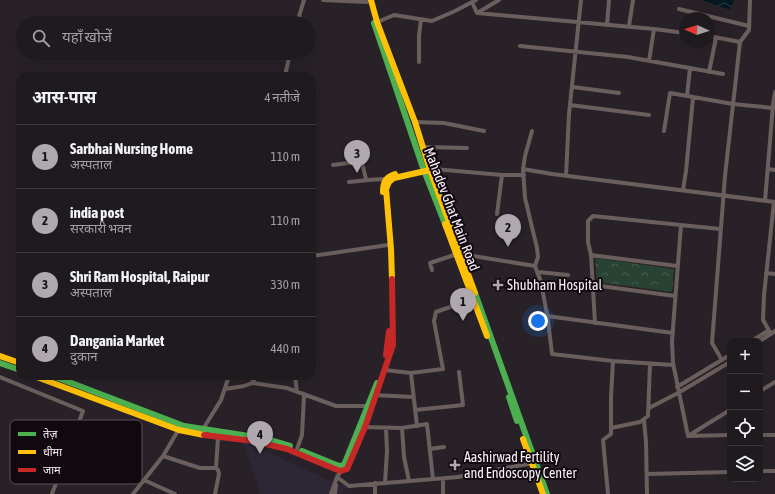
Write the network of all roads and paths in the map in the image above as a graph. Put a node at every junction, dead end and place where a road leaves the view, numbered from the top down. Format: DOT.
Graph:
graph roads {
  1 [pos="304,0"];
  2 [pos="324,0"];
  3 [pos="499,0"];
  4 [pos="581,0"];
  5 [pos="609,0"];
  6 [pos="633,0"];
  7 [pos="750,0"];
  8 [pos="368,1"];
  9 [pos="474,1"];
  10 [pos="679,9"];
  11 [pos="477,14"];
  12 [pos="299,16"];
  13 [pos="421,19"];
  14 [pos="579,22"];
  15 [pos="376,23"];
  16 [pos="607,25"];
  17 [pos="629,26"];
  18 [pos="750,26"];
  19 [pos="654,28"];
  20 [pos="679,32"];
  21 [pos="716,38"];
  22 [pos="740,42"];
  23 [pos="520,46"];
  24 [pos="576,52"];
  25 [pos="288,60"];
  26 [pos="649,61"];
  27 [pos="419,62"];
  28 [pos="690,68"];
  29 [pos="286,72"];
  30 [pos="709,72"];
  31 [pos="723,74"];
  32 [pos="573,87"];
  33 [pos="775,92"];
  34 [pos="619,93"];
  35 [pos="687,96"];
  36 [pos="693,98"];
  37 [pos="732,104"];
  38 [pos="570,105"];
  39 [pos="773,111"];
  40 [pos="649,115"];
  41 [pos="415,122"];
  42 [pos="484,131"];
  43 [pos="532,131"];
  44 [pos="664,131"];
  45 [pos="423,147"];
  46 [pos="773,147"];
  47 [pos="467,148"];
  48 [pos="333,165"];
  49 [pos="428,169"];
  50 [pos="524,169"];
  51 [pos="768,169"];
  52 [pos="775,170"];
  53 [pos="502,175"];
  54 [pos="524,175"];
  55 [pos="566,176"];
  56 [pos="366,179"];
  57 [pos="385,179"];
  58 [pos="349,182"];
  59 [pos="683,190"];
  60 [pos="724,195"];
  61 [pos="765,201"];
  62 [pos="774,202"];
  63 [pos="497,214"];
  64 [pos="681,225"];
  65 [pos="720,230"];
  66 [pos="773,235"];
  67 [pos="388,245"];
  68 [pos="459,254"];
  69 [pos="316,255"];
  70 [pos="591,255"];
  71 [pos="535,266"];
  72 [pos="678,266"];
  73 [pos="432,270"];
  74 [pos="538,272"];
  75 [pos="766,273"];
  76 [pos="775,274"];
  77 [pos="568,275"];
  78 [pos="593,285"];
  79 [pos="675,296"];
  80 [pos="473,299"];
  81 [pos="547,316"];
  82 [pos="595,322"];
  83 [pos="775,331"];
  84 [pos="770,332"];
  85 [pos="673,333"];
  86 [pos="758,338"];
  87 [pos="763,338"];
  88 [pos="0,356"];
  89 [pos="727,357"];
  90 [pos="722,360"];
  91 [pos="613,361"];
  92 [pos="16,362"];
  93 [pos="0,363"];
  94 [pos="650,364"];
  95 [pos="727,364"];
  96 [pos="673,365"];
  97 [pos="16,369"];
  98 [pos="385,370"];
  99 [pos="459,372"];
  100 [pos="411,373"];
  101 [pos="0,377"];
  102 [pos="45,380"];
  103 [pos="63,380"];
  104 [pos="228,380"];
  105 [pos="254,380"];
  106 [pos="295,380"];
  107 [pos="775,382"];
  108 [pos="252,383"];
  109 [pos="677,387"];
  110 [pos="225,389"];
  111 [pos="763,389"];
  112 [pos="296,392"];
  113 [pos="678,393"];
  114 [pos="304,395"];
  115 [pos="374,395"];
  116 [pos="413,397"];
  117 [pos="368,406"];
  118 [pos="649,408"];
  119 [pos="414,410"];
  120 [pos="727,412"];
  121 [pos="80,420"];
  122 [pos="644,420"];
  123 [pos="417,426"];
  124 [pos="363,427"];
  125 [pos="180,428"];
  126 [pos="402,428"];
  127 [pos="611,428"];
  128 [pos="203,429"];
  129 [pos="386,429"];
  130 [pos="727,435"];
  131 [pos="763,435"];
  132 [pos="775,435"];
  133 [pos="218,436"];
  134 [pos="688,436"];
  135 [pos="444,447"];
  136 [pos="297,449"];
  137 [pos="430,450"];
  138 [pos="163,456"];
  139 [pos="534,462"];
  140 [pos="216,468"];
  141 [pos="340,469"];
  142 [pos="763,471"];
  143 [pos="775,471"];
  144 [pos="727,472"];
  145 [pos="647,474"];
  146 [pos="337,477"];
  147 [pos="443,478"];
  148 [pos="433,479"];
  149 [pos="144,480"];
  150 [pos="409,481"];
  151 [pos="142,483"];
  152 [pos="375,483"];
  153 [pos="385,483"];
  154 [pos="56,484"];
  155 [pos="141,484"];
  156 [pos="52,494"];
  157 [pos="133,494"];
  158 [pos="175,494"];
  159 [pos="215,494"];
  160 [pos="331,494"];
  161 [pos="335,494"];
  162 [pos="375,494"];
  163 [pos="443,494"];
  164 [pos="543,494"];
  165 [pos="547,494"];
  166 [pos="608,494"];
  167 [pos="647,494"];
  1 -- 12 [label="street"];
  2 -- 8 [label="street"];
  3 -- 11 [label="street"];
  4 -- 14 [label="street"];
  5 -- 16 [label="street"];
  6 -- 17 [label="street"];
  7 -- 18 [label="street"];
  8 -- 15 [label="street, Mahadev Ghat Main Road"];
  9 -- 11 [label="street"];
  9 -- 13 [label="street"];
  10 -- 18 [label="street"];
  11 -- 14 [label="street"];
  13 -- 15 [label="street"];
  13 -- 27 [label="street"];
  14 -- 16 [label="street"];
  14 -- 24 [label="street"];
  15 -- 41 [label="street"];
  15 -- 49 [label="street, Mahadev Ghat Main Road"];
  16 -- 17 [label="street"];
  17 -- 19 [label="street"];
  18 -- 22 [label="street"];
  19 -- 20 [label="street"];
  19 -- 26 [label="street"];
  21 -- 22 [label="street"];
  21 -- 30 [label="street"];
  22 -- 37 [label="street"];
  23 -- 24 [label="street"];
  24 -- 26 [label="street"];
  24 -- 32 [label="street"];
  25 -- 29 [label="street"];
  26 -- 28 [label="street"];
  28 -- 30 [label="street"];
  28 -- 35 [label="street"];
  30 -- 31 [label="street"];
  32 -- 34 [label="street"];
  32 -- 38 [label="street"];
  33 -- 39 [label="street"];
  35 -- 36 [label="street"];
  35 -- 44 [label="street"];
  36 -- 37 [label="street"];
  36 -- 59 [label="street"];
  37 -- 39 [label="street"];
  37 -- 60 [label="street"];
  38 -- 40 [label="street"];
  38 -- 55 [label="street"];
  39 -- 46 [label="street"];
  41 -- 42 [label="street"];
  41 -- 45 [label="street"];
  43 -- 50 [label="street"];
  45 -- 47 [label="street"];
  45 -- 49 [label="street"];
  46 -- 51 [label="street"];
  48 -- 56 [label="street"];
  49 -- 53 [label="street"];
  49 -- 57 [label="street"];
  49 -- 68 [label="street, Mahadev Ghat Main Road"];
  49 -- 98 [label="street"];
  50 -- 54 [label="street"];
  50 -- 55 [label="street"];
  51 -- 52 [label="street"];
  51 -- 61 [label="street"];
  53 -- 54 [label="street"];
  53 -- 63 [label="street"];
  54 -- 71 [label="street"];
  55 -- 59 [label="street"];
  56 -- 57 [label="street"];
  56 -- 58 [label="street"];
  57 -- 67 [label="street"];
  59 -- 60 [label="street"];
  60 -- 61 [label="street"];
  60 -- 65 [label="street"];
  61 -- 62 [label="street"];
  62 -- 66 [label="street"];
  64 -- 65 [label="street"];
  64 -- 70 [label="street"];
  64 -- 72 [label="street"];
  65 -- 90 [label="street"];
  66 -- 75 [label="street"];
  67 -- 69 [label="street"];
  67 -- 115 [label="street"];
  68 -- 71 [label="street"];
  68 -- 73 [label="street"];
  68 -- 80 [label="street, Mahadev Ghat Main Road"];
  68 -- 139 [label="street"];
  70 -- 72 [label="street"];
  70 -- 78 [label="street"];
  71 -- 74 [label="street"];
  72 -- 79 [label="street"];
  74 -- 77 [label="street"];
  74 -- 81 [label="street"];
  75 -- 76 [label="street"];
  75 -- 84 [label="street"];
  78 -- 79 [label="street"];
  78 -- 82 [label="street"];
  79 -- 85 [label="street"];
  80 -- 100 [label="street"];
  80 -- 139 [label="street, Mahadev Ghat Main Road"];
  81 -- 82 [label="street"];
  81 -- 91 [label="street"];
  82 -- 85 [label="street"];
  83 -- 84 [label="street"];
  84 -- 86 [label="street"];
  84 -- 87 [label="street"];
  85 -- 96 [label="street"];
  88 -- 92 [label="street"];
  89 -- 90 [label="street"];
  90 -- 109 [label="street"];
  91 -- 94 [label="street"];
  91 -- 127 [label="street"];
  93 -- 97 [label="street"];
  94 -- 96 [label="street"];
  94 -- 118 [label="street"];
  95 -- 113 [label="street"];
  96 -- 109 [label="street"];
  98 -- 100 [label="street"];
  98 -- 115 [label="street"];
  99 -- 119 [label="street"];
  100 -- 116 [label="street"];
  101 -- 121 [label="street"];
  102 -- 125 [label="street"];
  103 -- 125 [label="street"];
  104 -- 110 [label="street"];
  105 -- 108 [label="street"];
  106 -- 112 [label="street"];
  107 -- 111 [label="street"];
  108 -- 110 [label="street"];
  108 -- 112 [label="street"];
  109 -- 113 [label="street"];
  110 -- 128 [label="street"];
  112 -- 114 [label="street"];
  113 -- 118 [label="street"];
  113 -- 134 [label="street"];
  114 -- 117 [label="street"];
  114 -- 136 [label="street"];
  115 -- 116 [label="street"];
  115 -- 117 [label="street"];
  115 -- 124 [label="street"];
  116 -- 119 [label="street"];
  117 -- 124 [label="street"];
  118 -- 122 [label="street"];
  119 -- 123 [label="street"];
  120 -- 134 [label="street"];
  122 -- 127 [label="street"];
  122 -- 145 [label="street"];
  123 -- 126 [label="street"];
  123 -- 137 [label="street"];
  124 -- 129 [label="street"];
  124 -- 141 [label="street"];
  125 -- 128 [label="street"];
  125 -- 133 [label="street"];
  125 -- 138 [label="street"];
  126 -- 129 [label="street"];
  126 -- 150 [label="street"];
  127 -- 166 [label="street"];
  128 -- 136 [label="street"];
  129 -- 153 [label="street"];
  130 -- 134 [label="street"];
  131 -- 132 [label="street"];
  133 -- 140 [label="street"];
  133 -- 141 [label="street"];
  135 -- 137 [label="street"];
  136 -- 141 [label="street"];
  137 -- 148 [label="street"];
  138 -- 140 [label="street"];
  138 -- 149 [label="street"];
  139 -- 147 [label="street"];
  139 -- 164 [label="street, Mahadev Ghat Main Road"];
  139 -- 165 [label="street"];
  140 -- 159 [label="street"];
  141 -- 146 [label="street"];
  142 -- 143 [label="street"];
  144 -- 145 [label="street"];
  145 -- 167 [label="street"];
  146 -- 152 [label="street"];
  146 -- 160 [label="street"];
  146 -- 161 [label="street"];
  147 -- 148 [label="street"];
  147 -- 163 [label="street"];
  148 -- 150 [label="street"];
  149 -- 151 [label="street"];
  149 -- 158 [label="street"];
  150 -- 153 [label="street"];
  152 -- 153 [label="street"];
  152 -- 162 [label="street"];
  154 -- 156 [label="street"];
  155 -- 157 [label="street"];
}
